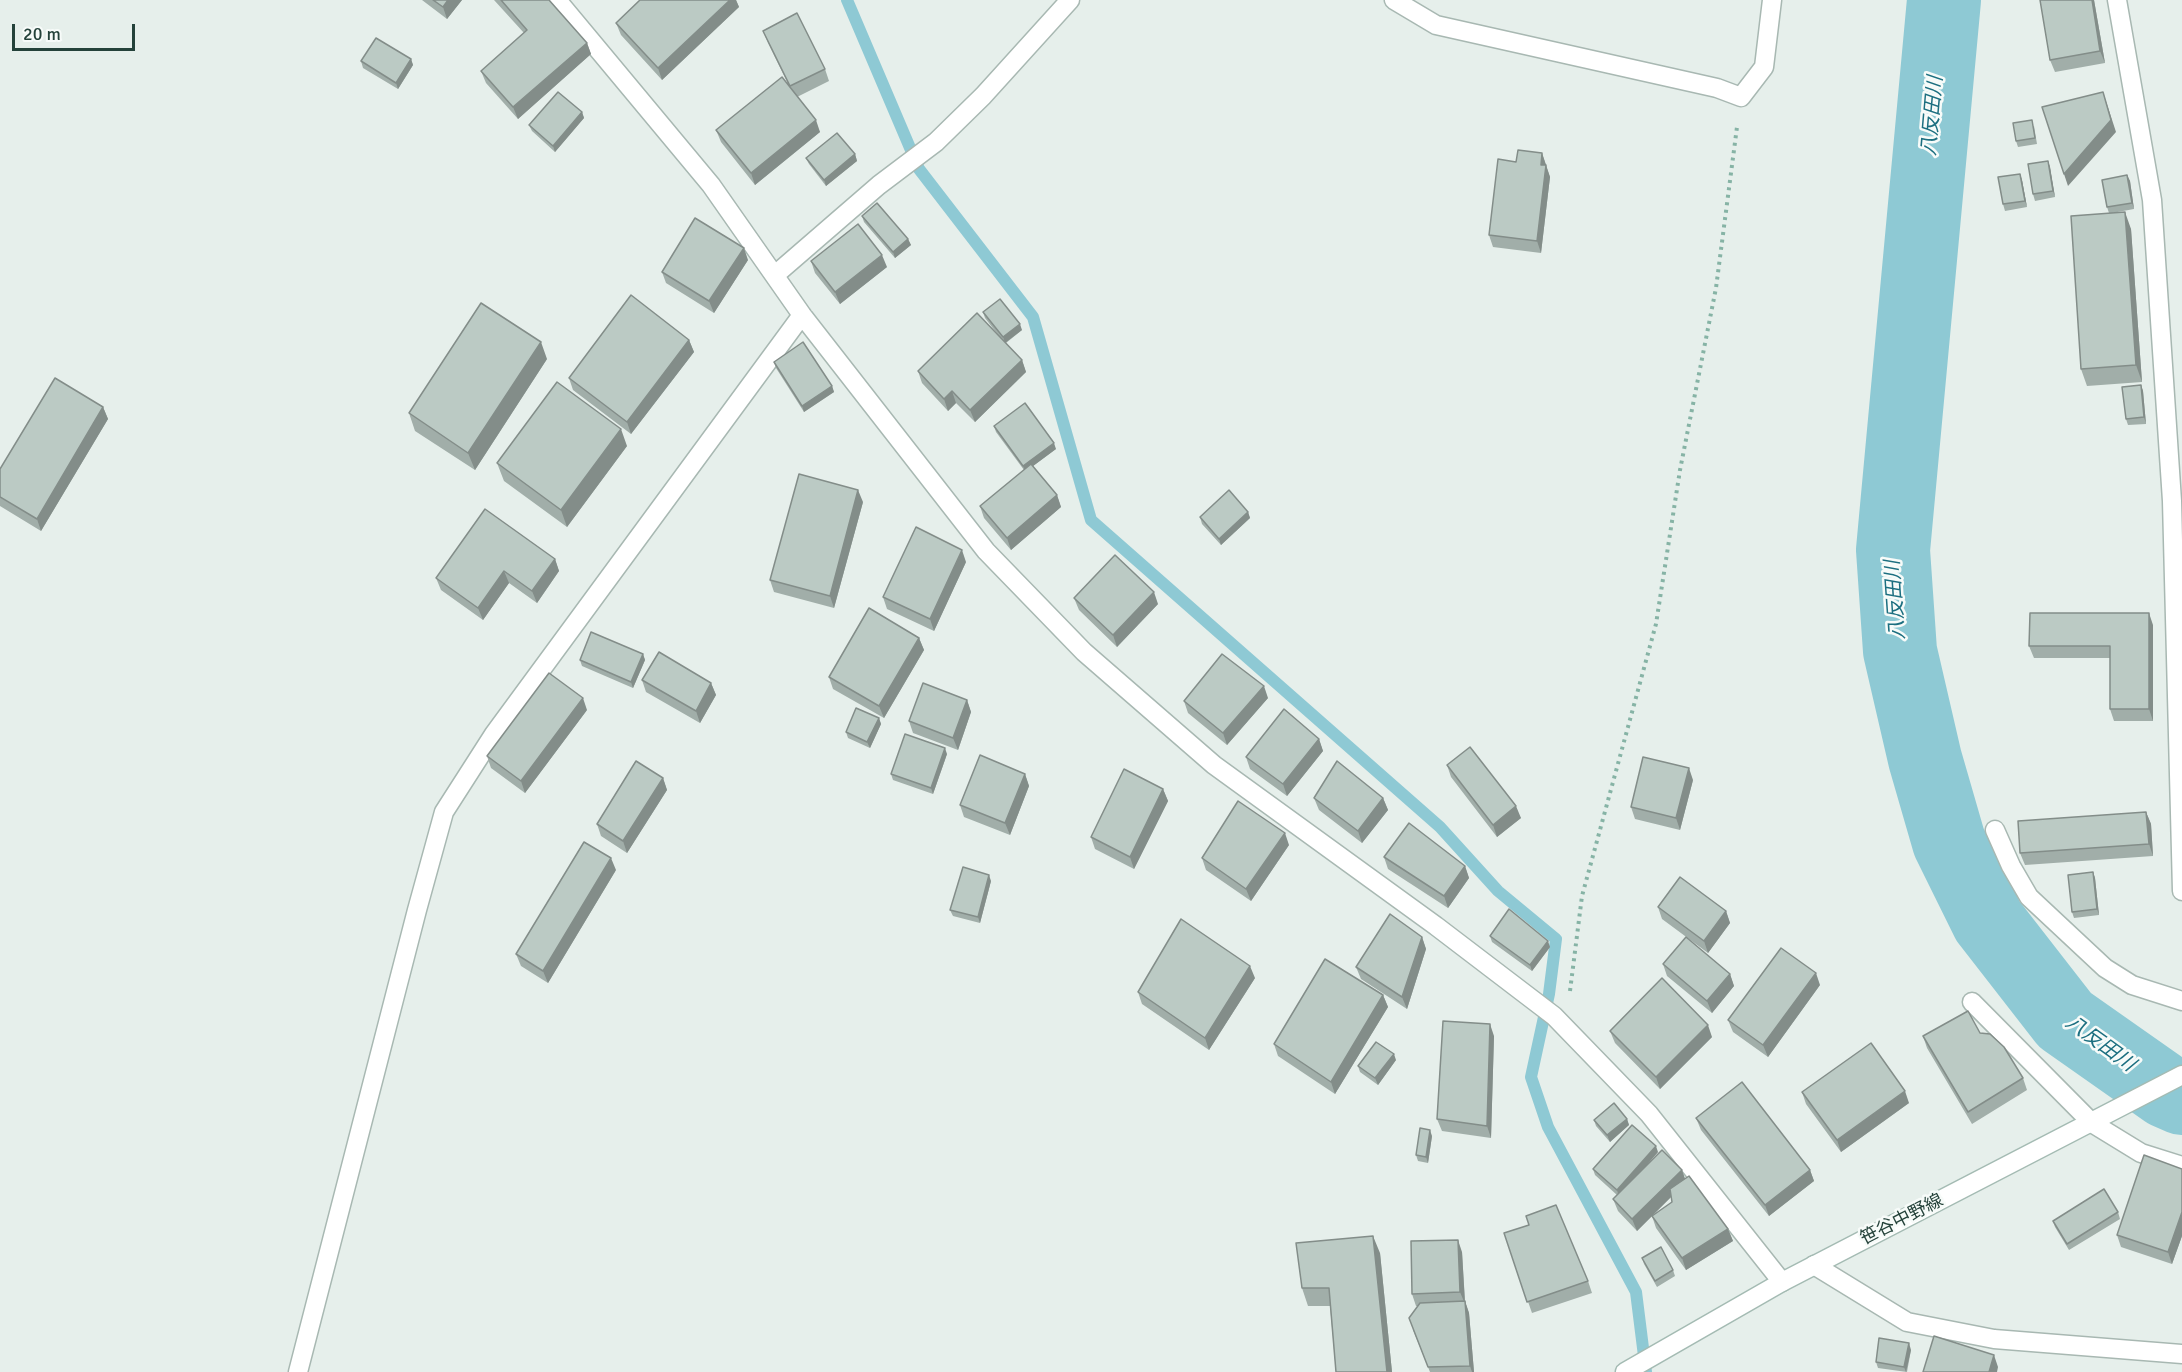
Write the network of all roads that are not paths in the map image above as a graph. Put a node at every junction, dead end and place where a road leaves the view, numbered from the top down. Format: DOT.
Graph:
graph roads {
  1 [pos="557,0"];
  2 [pos="1070,0"];
  3 [pos="1394,0"];
  4 [pos="1772,0"];
  5 [pos="2117,0"];
  6 [pos="775,275"];
  7 [pos="802,315"];
  8 [pos="1995,830"];
  9 [pos="2182,891"];
  10 [pos="2182,1001"];
  11 [pos="1972,1002"];
  12 [pos="2182,1076"];
  13 [pos="2092,1123"];
  14 [pos="2182,1166"];
  15 [pos="1814,1265"];
  16 [pos="1782,1282"];
  17 [pos="2182,1354"];
  18 [pos="298,1372"];
  19 [pos="1625,1372"];
  1 -- 6 [label="street"];
  2 -- 6 [label="street"];
  3 -- 4 [label="street"];
  5 -- 9 [label="street"];
  6 -- 7 [label="street"];
  7 -- 16 [label="street"];
  7 -- 18 [label="street"];
  8 -- 10 [label="street"];
  11 -- 13 [label="street"];
  12 -- 13 [label="street, 笹谷中野線"];
  13 -- 14 [label="street"];
  13 -- 15 [label="street, 笹谷中野線"];
  15 -- 16 [label="street, 笹谷中野線"];
  15 -- 17 [label="street"];
  16 -- 19 [label="street, 笹谷中野線"];
}
